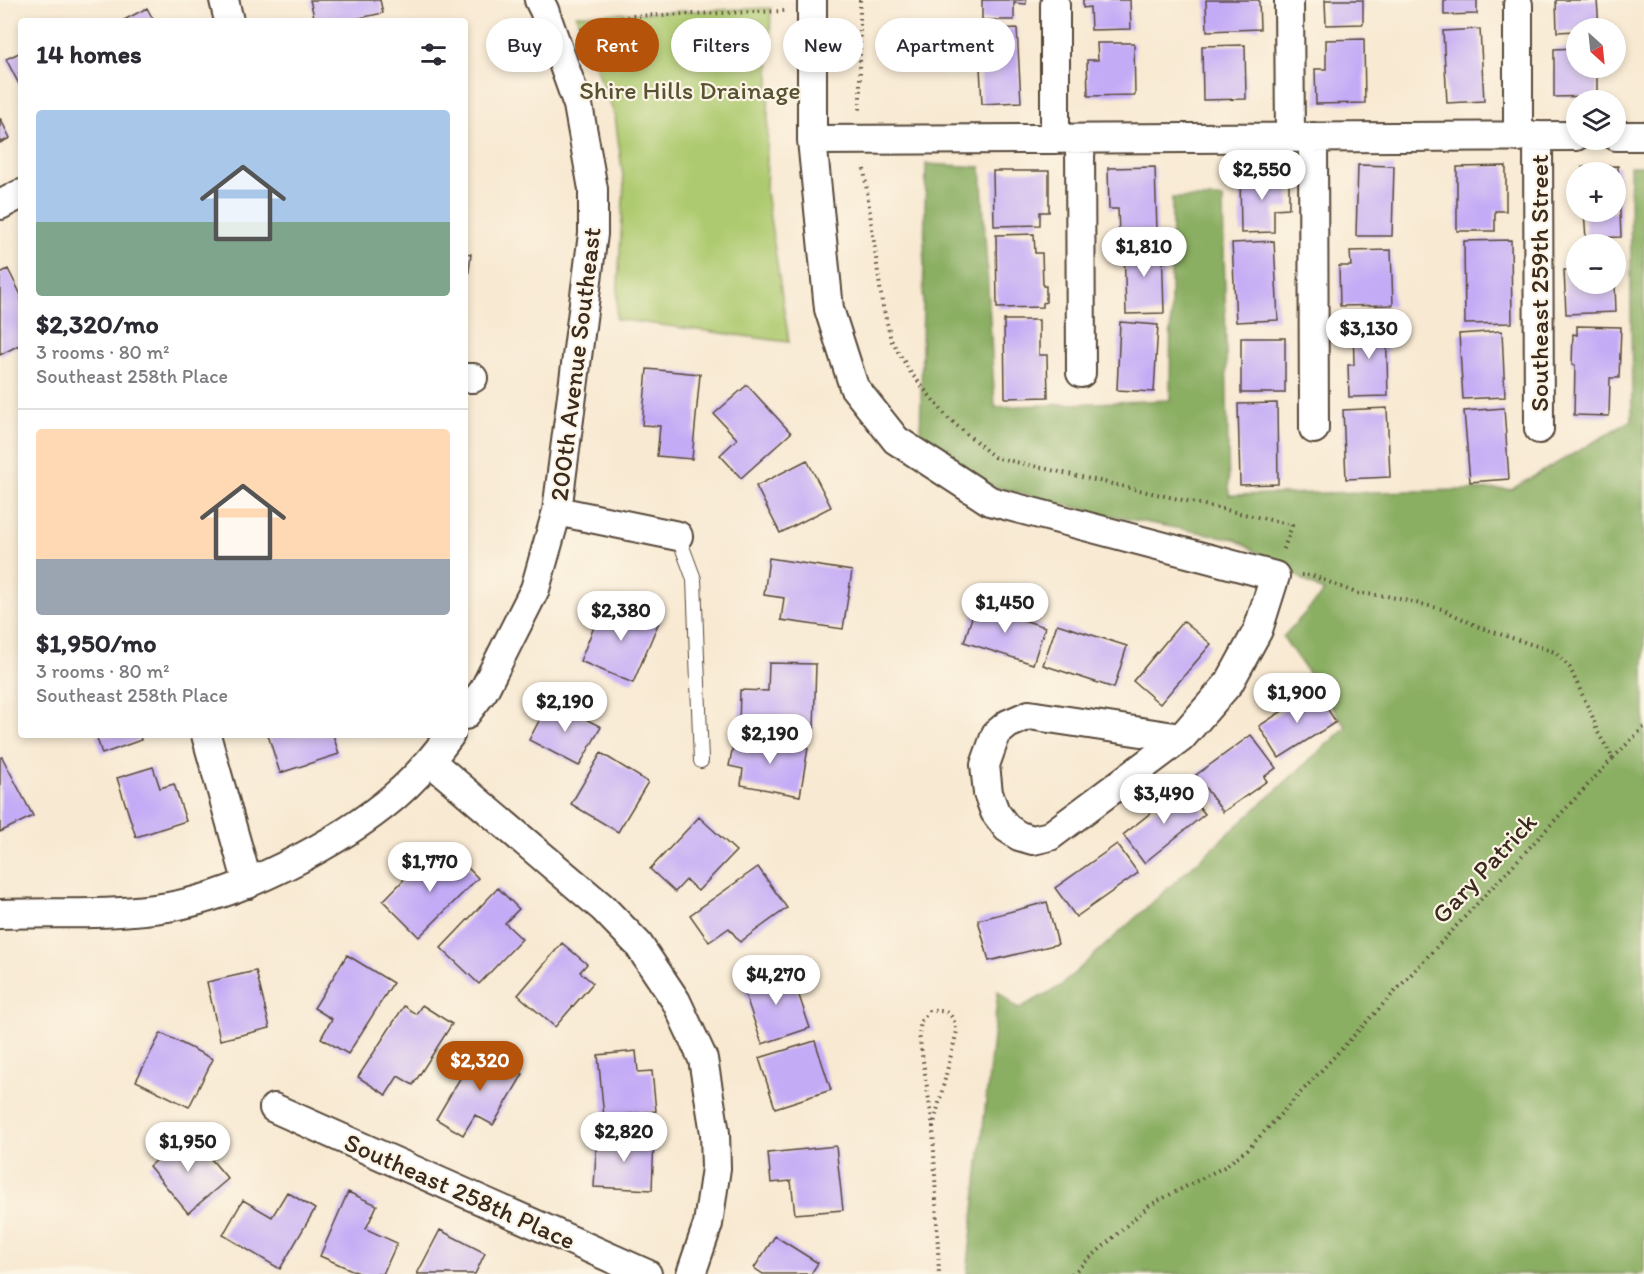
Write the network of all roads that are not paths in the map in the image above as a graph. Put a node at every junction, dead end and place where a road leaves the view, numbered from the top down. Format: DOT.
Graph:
graph roads {
  1 [pos="224,0"];
  2 [pos="539,0"];
  3 [pos="1289,0"];
  4 [pos="812,5"];
  5 [pos="1055,5"];
  6 [pos="1518,5"];
  7 [pos="228,18"];
  8 [pos="1566,136"];
  9 [pos="1626,136"];
  10 [pos="1644,136"];
  11 [pos="1528,137"];
  12 [pos="1301,138"];
  13 [pos="1068,139"];
  14 [pos="812,140"];
  15 [pos="18,196"];
  16 [pos="0,205"];
  17 [pos="1081,373"];
  18 [pos="1314,429"];
  19 [pos="1539,429"];
  20 [pos="557,511"];
  21 [pos="678,536"];
  22 [pos="468,711"];
  23 [pos="207,738"];
  24 [pos="448,738"];
  25 [pos="1181,738"];
  26 [pos="430,761"];
  27 [pos="701,761"];
  28 [pos="248,884"];
  29 [pos="0,914"];
  30 [pos="274,1108"];
  31 [pos="646,1274"];
  32 [pos="691,1274"];
  1 -- 7 [label="street"];
  2 -- 20 [label="street, 200th Avenue Southeast"];
  3 -- 12 [label="street"];
  4 -- 14 [label="street"];
  5 -- 13 [label="street"];
  6 -- 11 [label="street, Southeast 259th Street"];
  8 -- 11 [label="street, Southeast 259th Street"];
  9 -- 10 [label="street"];
  11 -- 12 [label="street, Southeast 259th Street"];
  11 -- 19 [label="street, Southeast 259th Street"];
  12 -- 13 [label="street, Southeast 259th Street"];
  12 -- 18 [label="street"];
  13 -- 14 [label="street, Southeast 259th Street"];
  13 -- 17 [label="street"];
  14 -- 25 [label="street"];
  15 -- 16 [label="street"];
  20 -- 21 [label="street"];
  20 -- 22 [label="street, 200th Avenue Southeast"];
  21 -- 27 [label="lane"];
  23 -- 28 [label="street"];
  24 -- 26 [label="street"];
  25 -- 25 [label="street"];
  26 -- 28 [label="street"];
  26 -- 32 [label="street"];
  28 -- 29 [label="street"];
  30 -- 31 [label="street, Southeast 258th Place"];
}
